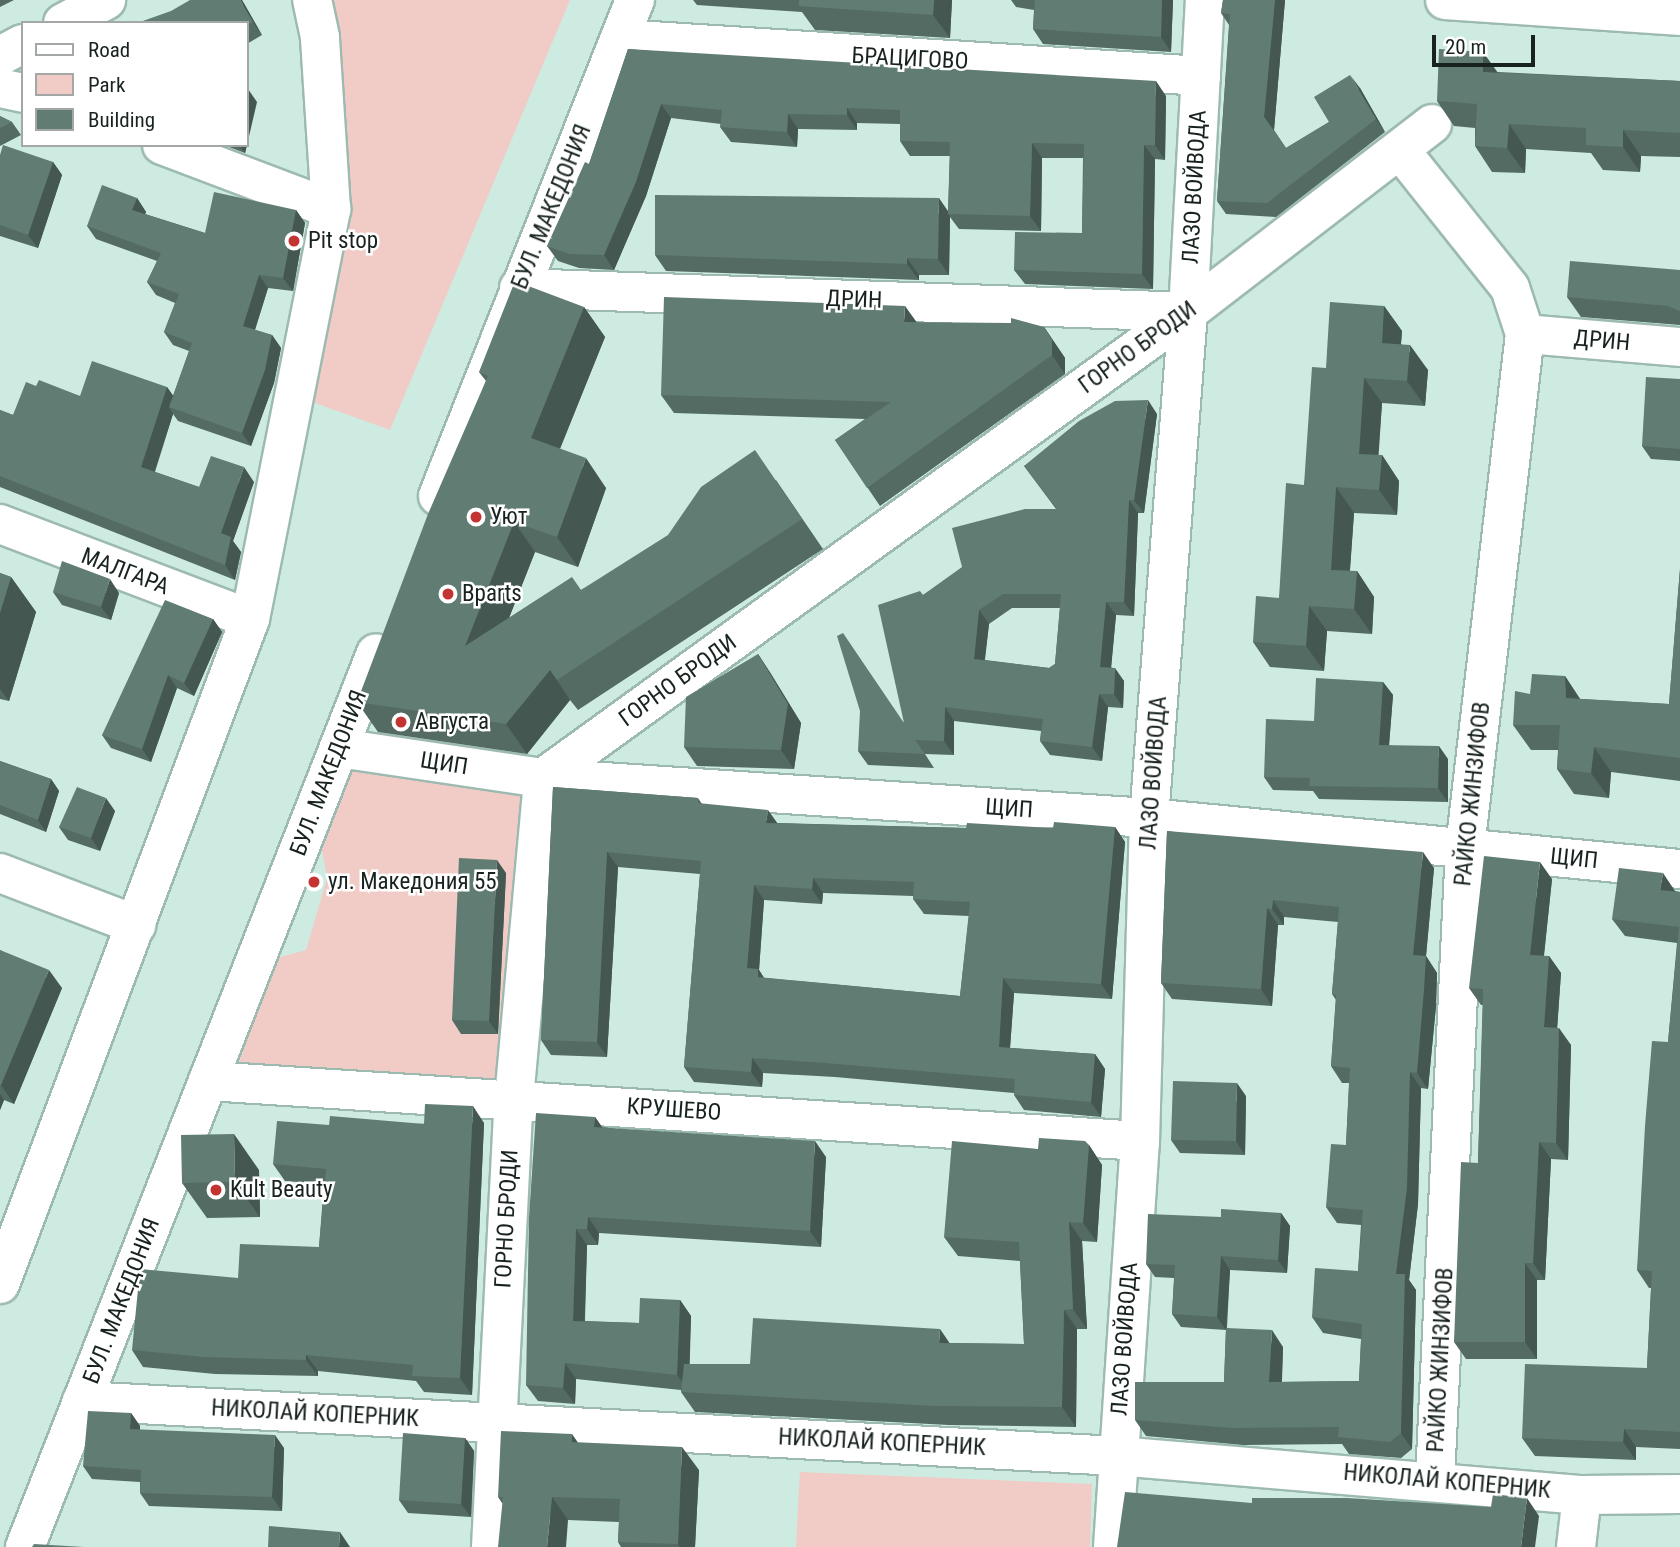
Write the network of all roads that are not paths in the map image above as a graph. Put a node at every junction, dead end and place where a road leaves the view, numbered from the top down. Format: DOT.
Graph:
graph roads {
  1 [pos="106,0"];
  2 [pos="312,0"];
  3 [pos="635,0"];
  4 [pos="1205,0"];
  5 [pos="1445,0"];
  6 [pos="1680,16"];
  7 [pos="67,21"];
  8 [pos="620,39"];
  9 [pos="21,45"];
  10 [pos="0,56"];
  11 [pos="1201,76"];
  12 [pos="0,88"];
  13 [pos="21,93"];
  14 [pos="1432,124"];
  15 [pos="167,147"];
  16 [pos="1400,150"];
  17 [pos="331,209"];
  18 [pos="519,288"];
  19 [pos="1188,312"];
  20 [pos="1524,334"];
  21 [pos="1680,347"];
  22 [pos="0,524"];
  23 [pos="424,531"];
  24 [pos="250,620"];
  25 [pos="389,620"];
  26 [pos="339,748"];
  27 [pos="543,778"];
  28 [pos="1149,818"];
  29 [pos="1465,848"];
  30 [pos="1680,869"];
  31 [pos="0,873"];
  32 [pos="136,925"];
  33 [pos="208,1081"];
  34 [pos="514,1099"];
  35 [pos="1140,1141"];
  36 [pos="0,1284"];
  37 [pos="82,1401"];
  38 [pos="497,1424"];
  39 [pos="1117,1456"];
  40 [pos="1435,1480"];
  41 [pos="1582,1494"];
  42 [pos="1680,1494"];
  43 [pos="25,1547"];
  44 [pos="491,1547"];
  45 [pos="1112,1547"];
  46 [pos="1576,1547"];
  1 -- 7 [label="street"];
  2 -- 17 [label="street"];
  3 -- 8 [label="street, БУЛ. МАКЕДОНИЯ"];
  4 -- 11 [label="street, ЛАЗО ВОЙВОДА"];
  5 -- 6 [label="street"];
  8 -- 11 [label="street, БРАЦИГОВО"];
  8 -- 18 [label="street, БУЛ. МАКЕДОНИЯ"];
  9 -- 10 [label="street"];
  11 -- 19 [label="street, ЛАЗО ВОЙВОДА"];
  12 -- 13 [label="street"];
  14 -- 16 [label="street, ГОРНО БРОДИ"];
  15 -- 17 [label="street"];
  16 -- 19 [label="street, ГОРНО БРОДИ"];
  16 -- 20 [label="street, РАЙКО ЖИНЗИФОВ"];
  17 -- 24 [label="street"];
  18 -- 19 [label="street, ДРИН"];
  18 -- 23 [label="street, БУЛ. МАКЕДОНИЯ"];
  19 -- 27 [label="street, ГОРНО БРОДИ"];
  19 -- 28 [label="street, ЛАЗО ВОЙВОДА"];
  20 -- 21 [label="street, ДРИН"];
  20 -- 29 [label="street, РАЙКО ЖИНЗИФОВ"];
  22 -- 24 [label="street, МАЛГАРА"];
  24 -- 32 [label="street"];
  25 -- 26 [label="street, БУЛ. МАКЕДОНИЯ"];
  26 -- 27 [label="street, ЩИП"];
  26 -- 33 [label="street, БУЛ. МАКЕДОНИЯ"];
  27 -- 28 [label="street, ЩИП"];
  27 -- 34 [label="street, ГОРНО БРОДИ"];
  28 -- 29 [label="street, ЩИП"];
  28 -- 35 [label="street, ЛАЗО ВОЙВОДА"];
  29 -- 30 [label="street, ЩИП"];
  29 -- 40 [label="street, РАЙКО ЖИНЗИФОВ"];
  31 -- 32 [label="street"];
  32 -- 36 [label="street"];
  33 -- 34 [label="street, КРУШЕВО"];
  33 -- 37 [label="street, БУЛ. МАКЕДОНИЯ"];
  34 -- 35 [label="street, КРУШЕВО"];
  34 -- 38 [label="street, ГОРНО БРОДИ"];
  35 -- 39 [label="street, ЛАЗО ВОЙВОДА"];
  37 -- 38 [label="street, НИКОЛАЙ КОПЕРНИК"];
  37 -- 43 [label="street, БУЛ. МАКЕДОНИЯ"];
  38 -- 39 [label="street, НИКОЛАЙ КОПЕРНИК"];
  38 -- 44 [label="street, ГОРНО БРОДИ"];
  39 -- 40 [label="street, НИКОЛАЙ КОПЕРНИК"];
  39 -- 45 [label="street, ЛАЗО ВОЙВОДА"];
  40 -- 41 [label="street, НИКОЛАЙ КОПЕРНИК"];
  41 -- 42 [label="street, НИКОЛАЙ КОПЕРНИК"];
  41 -- 46 [label="street"];
}
